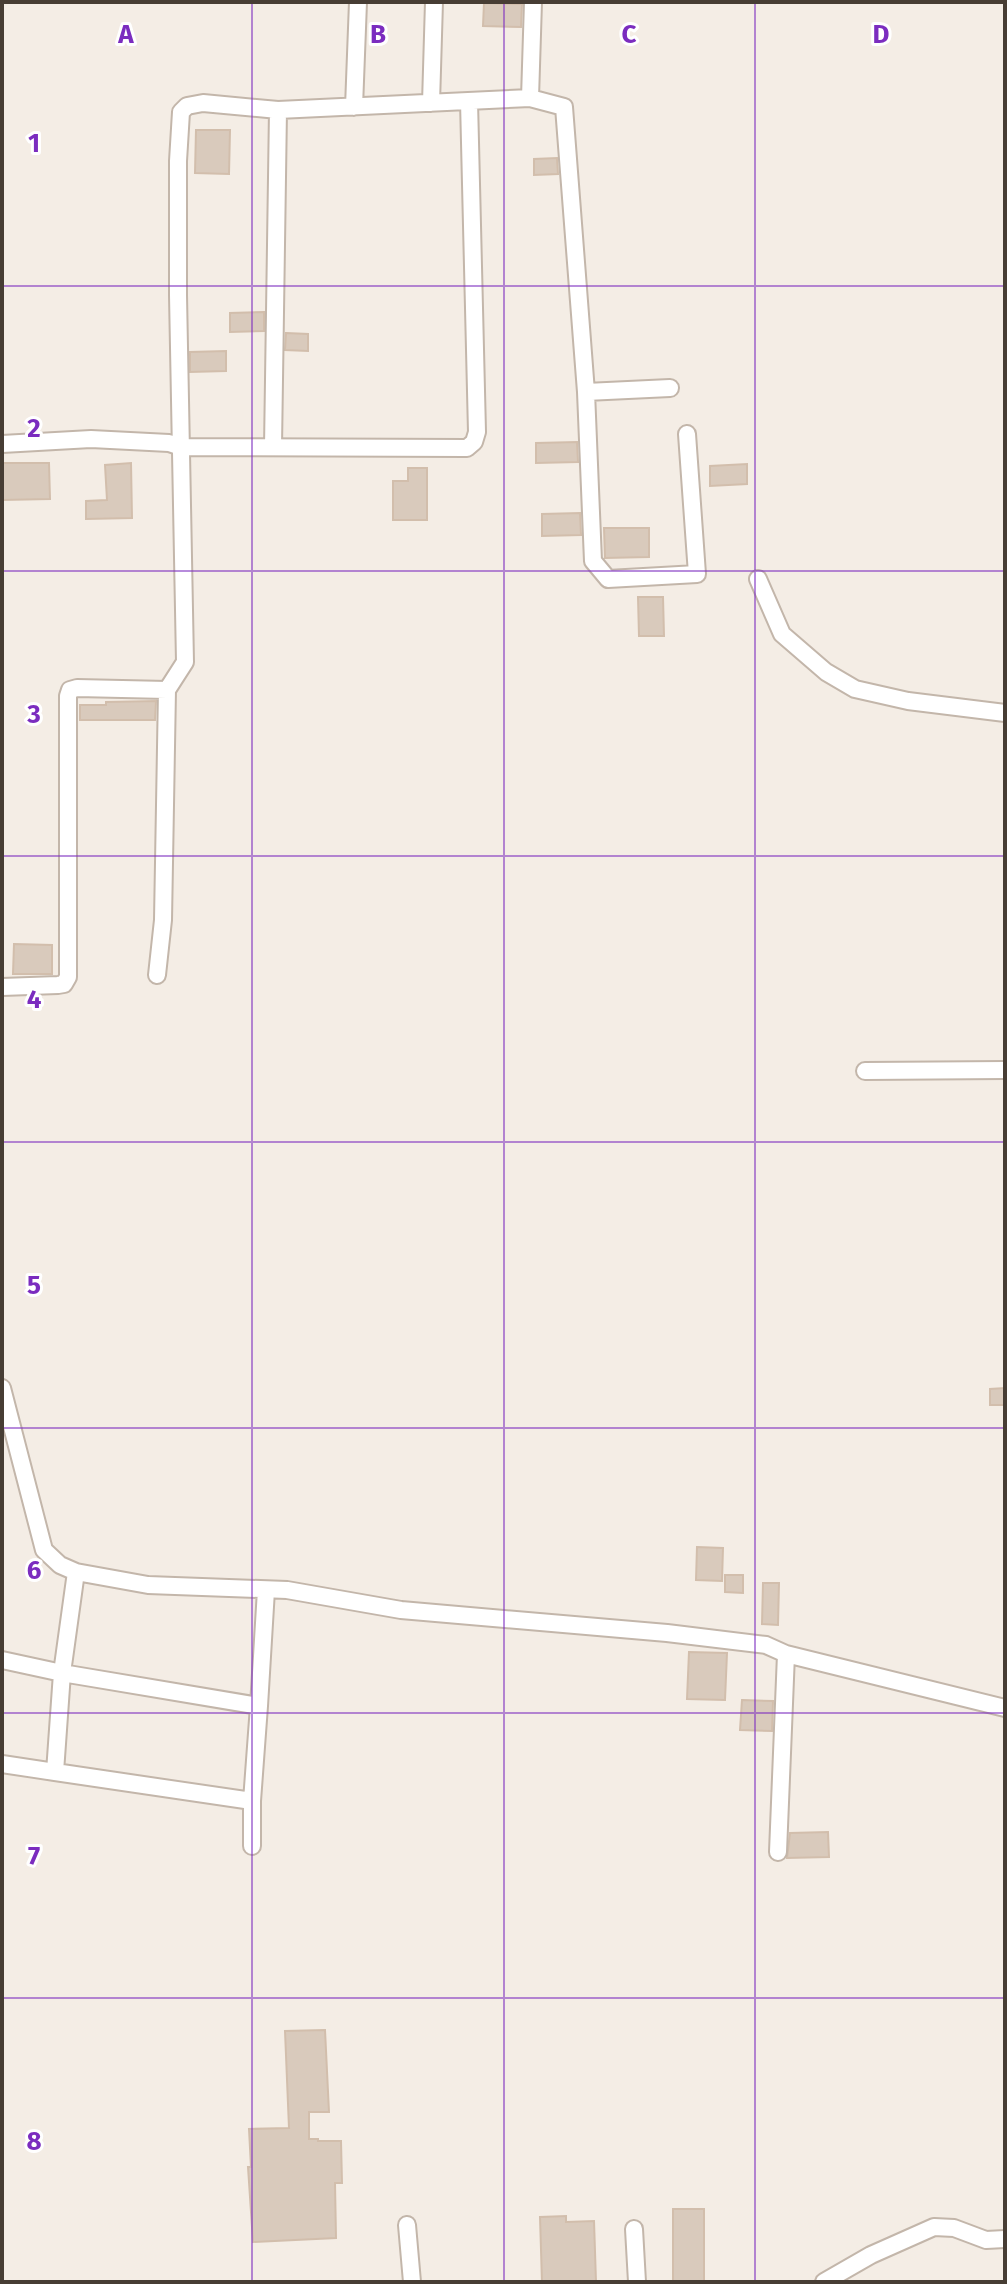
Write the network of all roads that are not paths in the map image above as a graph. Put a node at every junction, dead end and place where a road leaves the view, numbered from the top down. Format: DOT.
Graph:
graph roads {
  1 [pos="358,2"];
  2 [pos="434,2"];
  3 [pos="533,2"];
  4 [pos="530,98"];
  5 [pos="469,101"];
  6 [pos="431,103"];
  7 [pos="354,107"];
  8 [pos="278,110"];
  9 [pos="670,388"];
  10 [pos="586,392"];
  11 [pos="687,434"];
  12 [pos="2,444"];
  13 [pos="181,447"];
  14 [pos="273,447"];
  15 [pos="758,579"];
  16 [pos="167,690"];
  17 [pos="1005,713"];
  18 [pos="157,975"];
  19 [pos="2,987"];
  20 [pos="1005,1070"];
  21 [pos="865,1071"];
  22 [pos="2,1388"];
  23 [pos="76,1572"];
  24 [pos="266,1590"];
  25 [pos="786,1654"];
  26 [pos="2,1660"];
  27 [pos="62,1673"];
  28 [pos="259,1706"];
  29 [pos="1005,1708"];
  30 [pos="2,1764"];
  31 [pos="55,1772"];
  32 [pos="252,1801"];
  33 [pos="252,1846"];
  34 [pos="778,1852"];
  35 [pos="407,2225"];
  36 [pos="634,2229"];
  37 [pos="1005,2239"];
  38 [pos="412,2282"];
  39 [pos="637,2282"];
  40 [pos="824,2282"];
  1 -- 7 [label="street"];
  2 -- 6 [label="street"];
  3 -- 4 [label="street"];
  4 -- 5 [label="street"];
  4 -- 10 [label="street"];
  5 -- 6 [label="street"];
  5 -- 14 [label="street"];
  6 -- 7 [label="street"];
  7 -- 8 [label="street"];
  8 -- 13 [label="street"];
  8 -- 14 [label="street"];
  9 -- 10 [label="street"];
  10 -- 11 [label="street"];
  12 -- 13 [label="street"];
  13 -- 14 [label="street"];
  13 -- 16 [label="street"];
  15 -- 17 [label="street"];
  16 -- 18 [label="street"];
  16 -- 19 [label="street"];
  20 -- 21 [label="street"];
  22 -- 23 [label="street"];
  23 -- 24 [label="street"];
  23 -- 27 [label="street"];
  24 -- 25 [label="street"];
  24 -- 28 [label="street"];
  25 -- 29 [label="street"];
  25 -- 34 [label="street"];
  26 -- 27 [label="street"];
  27 -- 28 [label="street"];
  27 -- 31 [label="street"];
  28 -- 32 [label="street"];
  30 -- 31 [label="street"];
  31 -- 32 [label="street"];
  32 -- 33 [label="street"];
  35 -- 38 [label="street"];
  36 -- 39 [label="street"];
  37 -- 40 [label="street"];
}
